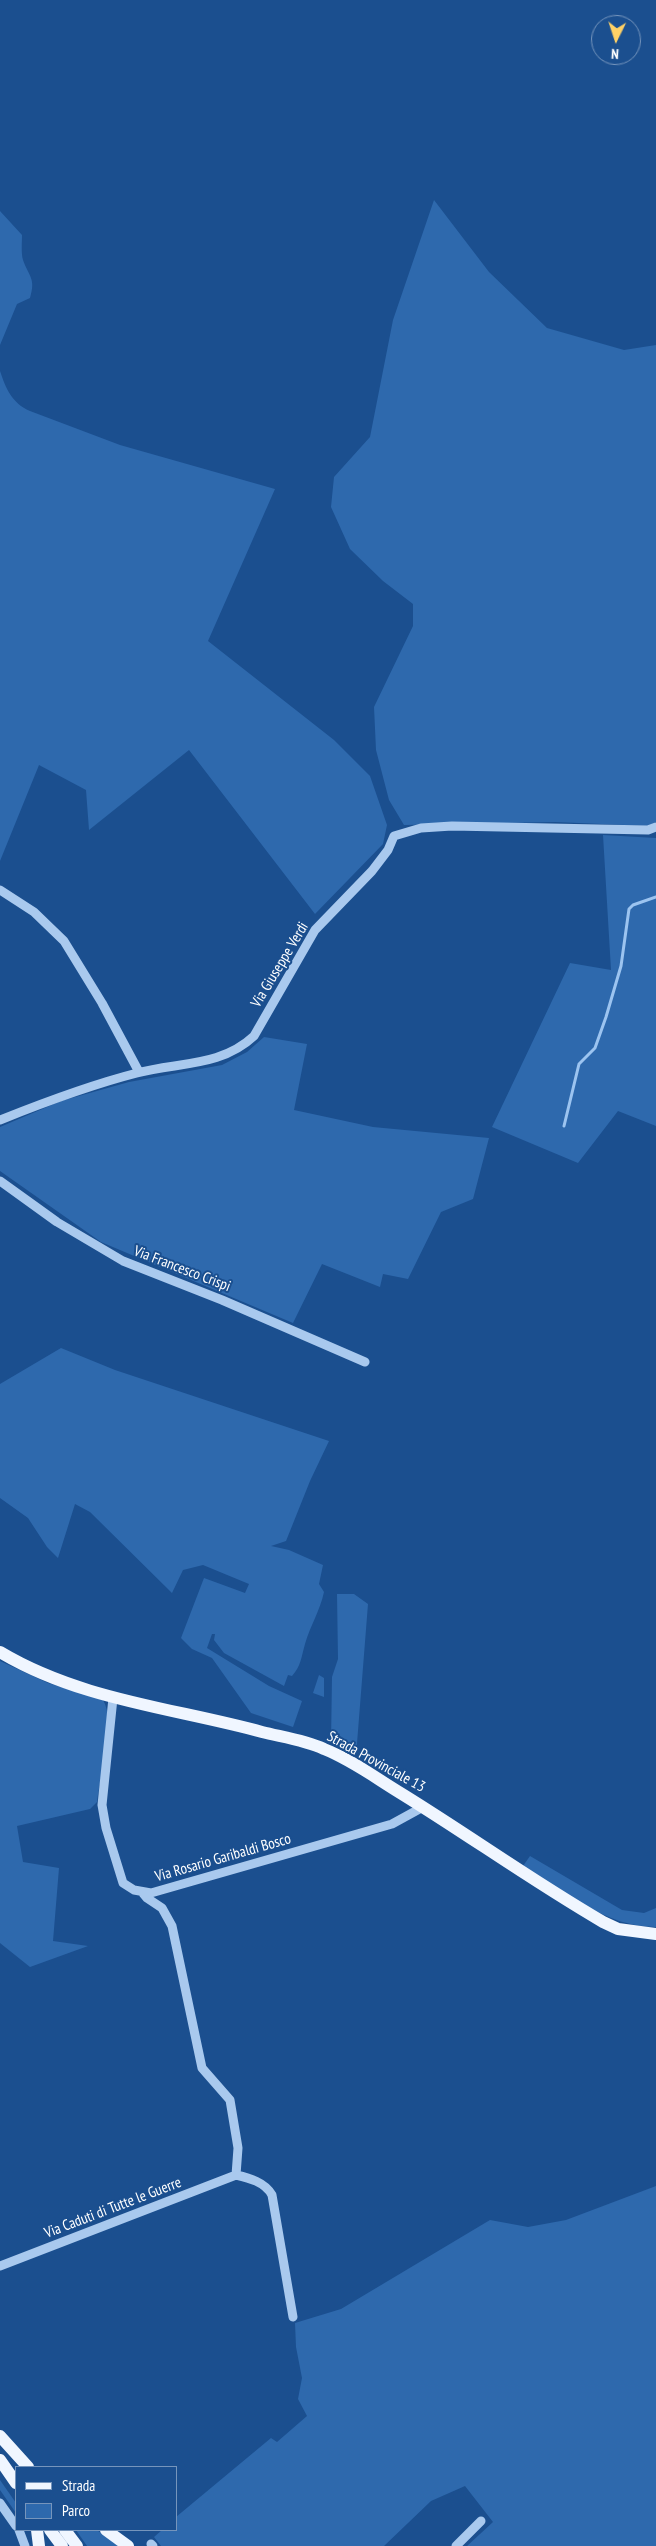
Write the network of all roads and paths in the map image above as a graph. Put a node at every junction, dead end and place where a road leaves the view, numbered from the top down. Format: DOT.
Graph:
graph roads {
  1 [pos="656,827"];
  2 [pos="0,890"];
  3 [pos="139,1072"];
  4 [pos="0,1120"];
  5 [pos="0,1181"];
  6 [pos="365,1362"];
  7 [pos="0,1652"];
  8 [pos="113,1698"];
  9 [pos="423,1807"];
  10 [pos="142,1892"];
  11 [pos="656,1934"];
  12 [pos="236,2175"];
  13 [pos="0,2266"];
  14 [pos="293,2317"];
  15 [pos="0,2436"];
  16 [pos="0,2440"];
  17 [pos="0,2460"];
  18 [pos="19,2466"];
  19 [pos="27,2466"];
  20 [pos="15,2482"];
  21 [pos="0,2503"];
  22 [pos="481,2521"];
  23 [pos="15,2525"];
  24 [pos="19,2531"];
  25 [pos="37,2531"];
  26 [pos="51,2531"];
  27 [pos="66,2531"];
  28 [pos="107,2531"];
  29 [pos="25,2546"];
  30 [pos="39,2546"];
  31 [pos="62,2546"];
  32 [pos="77,2546"];
  33 [pos="128,2546"];
  34 [pos="456,2546"];
  1 -- 3 [label="street, Via Giuseppe Verdi"];
  2 -- 3 [label="street"];
  3 -- 4 [label="street, Via Giuseppe Verdi"];
  5 -- 6 [label="street, Via Francesco Crispi"];
  7 -- 8 [label="main road, Strada Provinciale 13"];
  8 -- 9 [label="main road, Strada Provinciale 13"];
  8 -- 10 [label="street, Via Rosario Garibaldi Bosco"];
  9 -- 10 [label="street, Via Rosario Garibaldi Bosco"];
  9 -- 11 [label="main road, Strada Provinciale 13"];
  10 -- 12 [label="street"];
  12 -- 13 [label="street, Via Caduti di Tutte le Guerre"];
  12 -- 14 [label="street"];
  15 -- 19 [label="main road"];
  16 -- 18 [label="main road"];
  17 -- 20 [label="main road"];
  21 -- 23 [label="street"];
  22 -- 34 [label="street"];
  24 -- 29 [label="street"];
  25 -- 30 [label="main road"];
  26 -- 31 [label="main road"];
  27 -- 32 [label="main road"];
  28 -- 33 [label="main road"];
}
